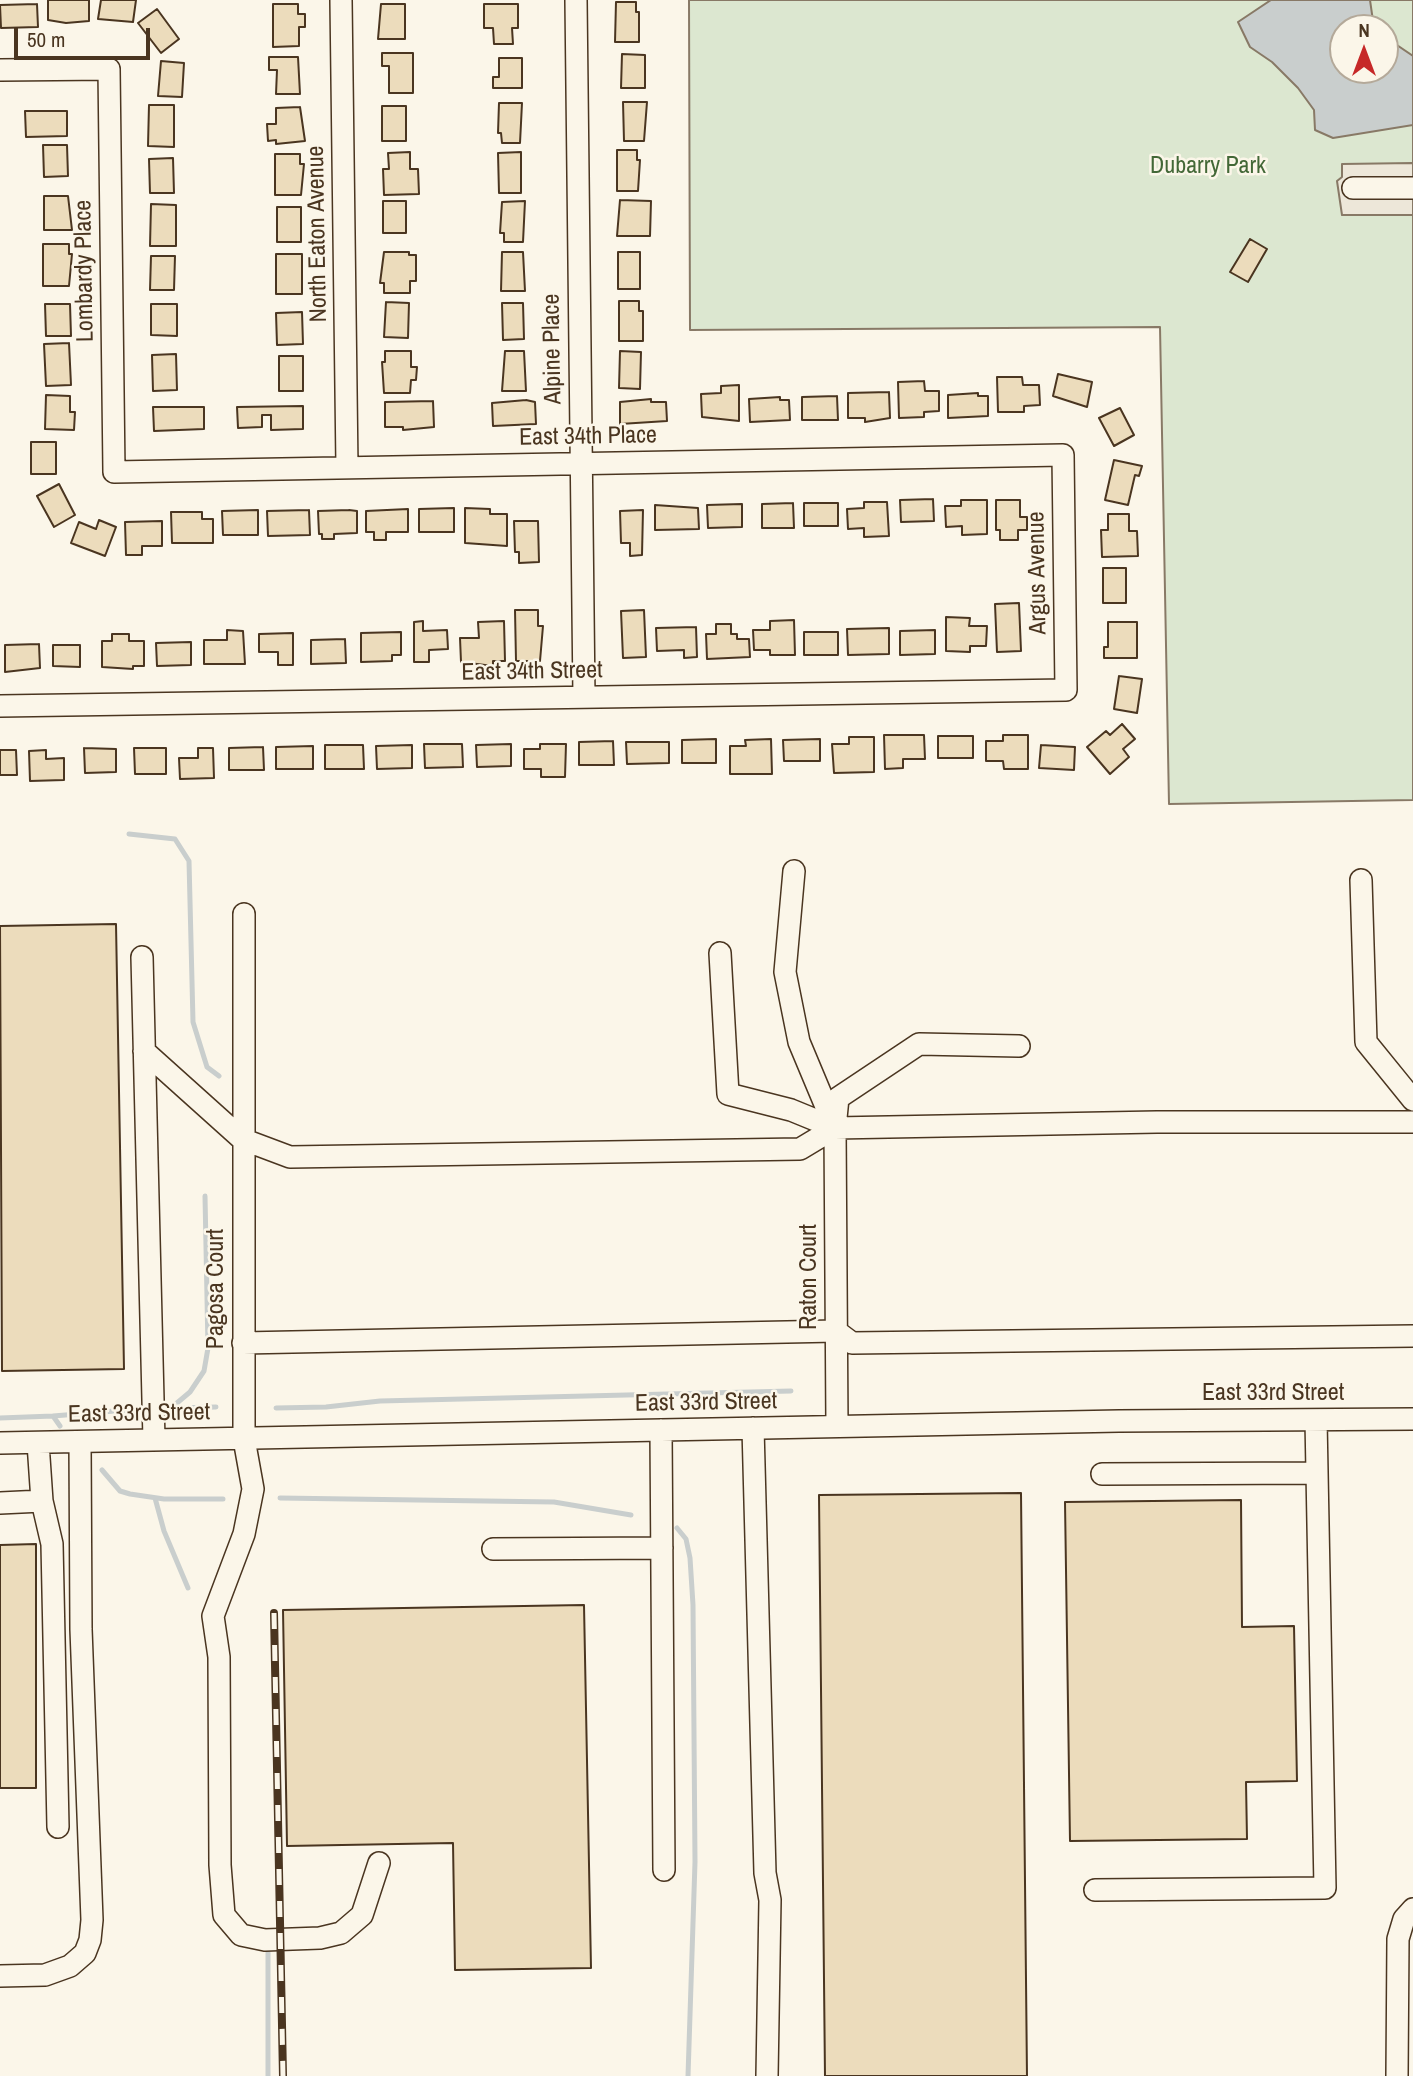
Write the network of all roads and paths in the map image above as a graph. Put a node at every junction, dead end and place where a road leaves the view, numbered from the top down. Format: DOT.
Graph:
graph roads {
  1 [pos="341,0"];
  2 [pos="576,0"];
  3 [pos="0,70"];
  4 [pos="1353,188"];
  5 [pos="1413,188"];
  6 [pos="1063,455"];
  7 [pos="581,463"];
  8 [pos="347,467"];
  9 [pos="114,472"];
  10 [pos="1066,690"];
  11 [pos="584,697"];
  12 [pos="0,706"];
  13 [pos="794,871"];
  14 [pos="1361,880"];
  15 [pos="244,914"];
  16 [pos="720,953"];
  17 [pos="142,957"];
  18 [pos="1019,1046"];
  19 [pos="144,1051"];
  20 [pos="1413,1100"];
  21 [pos="1413,1122"];
  22 [pos="835,1128"];
  23 [pos="243,1139"];
  24 [pos="836,1331"];
  25 [pos="1413,1336"];
  26 [pos="243,1343"];
  27 [pos="1413,1419"];
  28 [pos="1316,1420"];
  29 [pos="837,1426"];
  30 [pos="753,1428"];
  31 [pos="661,1430"];
  32 [pos="244,1438"];
  33 [pos="153,1440"];
  34 [pos="80,1442"];
  35 [pos="0,1443"];
  36 [pos="38,1443"];
  37 [pos="1316,1473"];
  38 [pos="1102,1474"];
  39 [pos="42,1501"];
  40 [pos="0,1503"];
  41 [pos="662,1548"];
  42 [pos="492,1549"];
  43 [pos="58,1826"];
  44 [pos="379,1863"];
  45 [pos="664,1870"];
  46 [pos="1096,1890"];
  47 [pos="1413,1909"];
  48 [pos="0,1976"];
  49 [pos="767,2076"];
  50 [pos="1397,2076"];
  1 -- 8 [label="street, North Eaton Avenue"];
  2 -- 7 [label="street, Alpine Place"];
  3 -- 9 [label="street, Lombardy Place"];
  4 -- 5 [label="street"];
  6 -- 7 [label="street, East 34th Place"];
  6 -- 10 [label="street, Argus Avenue"];
  7 -- 8 [label="street, East 34th Place"];
  7 -- 11 [label="street, Alpine Place"];
  8 -- 9 [label="street, East 34th Place"];
  10 -- 11 [label="street, East 34th Street"];
  11 -- 12 [label="street, East 34th Street"];
  13 -- 22 [label="street"];
  14 -- 20 [label="street"];
  15 -- 23 [label="street, Pagosa Court"];
  16 -- 22 [label="street"];
  17 -- 19 [label="street"];
  18 -- 22 [label="street"];
  19 -- 23 [label="street"];
  19 -- 33 [label="street"];
  21 -- 22 [label="street"];
  22 -- 23 [label="street"];
  22 -- 24 [label="street, Raton Court"];
  23 -- 26 [label="street, Pagosa Court"];
  24 -- 25 [label="street"];
  24 -- 26 [label="street"];
  24 -- 29 [label="street, Raton Court"];
  26 -- 32 [label="street, Pagosa Court"];
  27 -- 28 [label="street, East 33rd Street"];
  28 -- 29 [label="street, East 33rd Street"];
  28 -- 37 [label="street"];
  29 -- 30 [label="street, East 33rd Street"];
  30 -- 31 [label="street, East 33rd Street"];
  30 -- 49 [label="street"];
  31 -- 32 [label="street, East 33rd Street"];
  31 -- 41 [label="street"];
  32 -- 33 [label="street, East 33rd Street"];
  32 -- 44 [label="street, Pagosa Court"];
  33 -- 34 [label="street, East 33rd Street"];
  34 -- 36 [label="street, East 33rd Street"];
  34 -- 48 [label="street"];
  35 -- 36 [label="street, East 33rd Street"];
  36 -- 39 [label="street"];
  37 -- 38 [label="street"];
  37 -- 46 [label="street"];
  39 -- 40 [label="street"];
  39 -- 43 [label="street"];
  41 -- 42 [label="street"];
  41 -- 45 [label="street"];
  47 -- 50 [label="street"];
}
